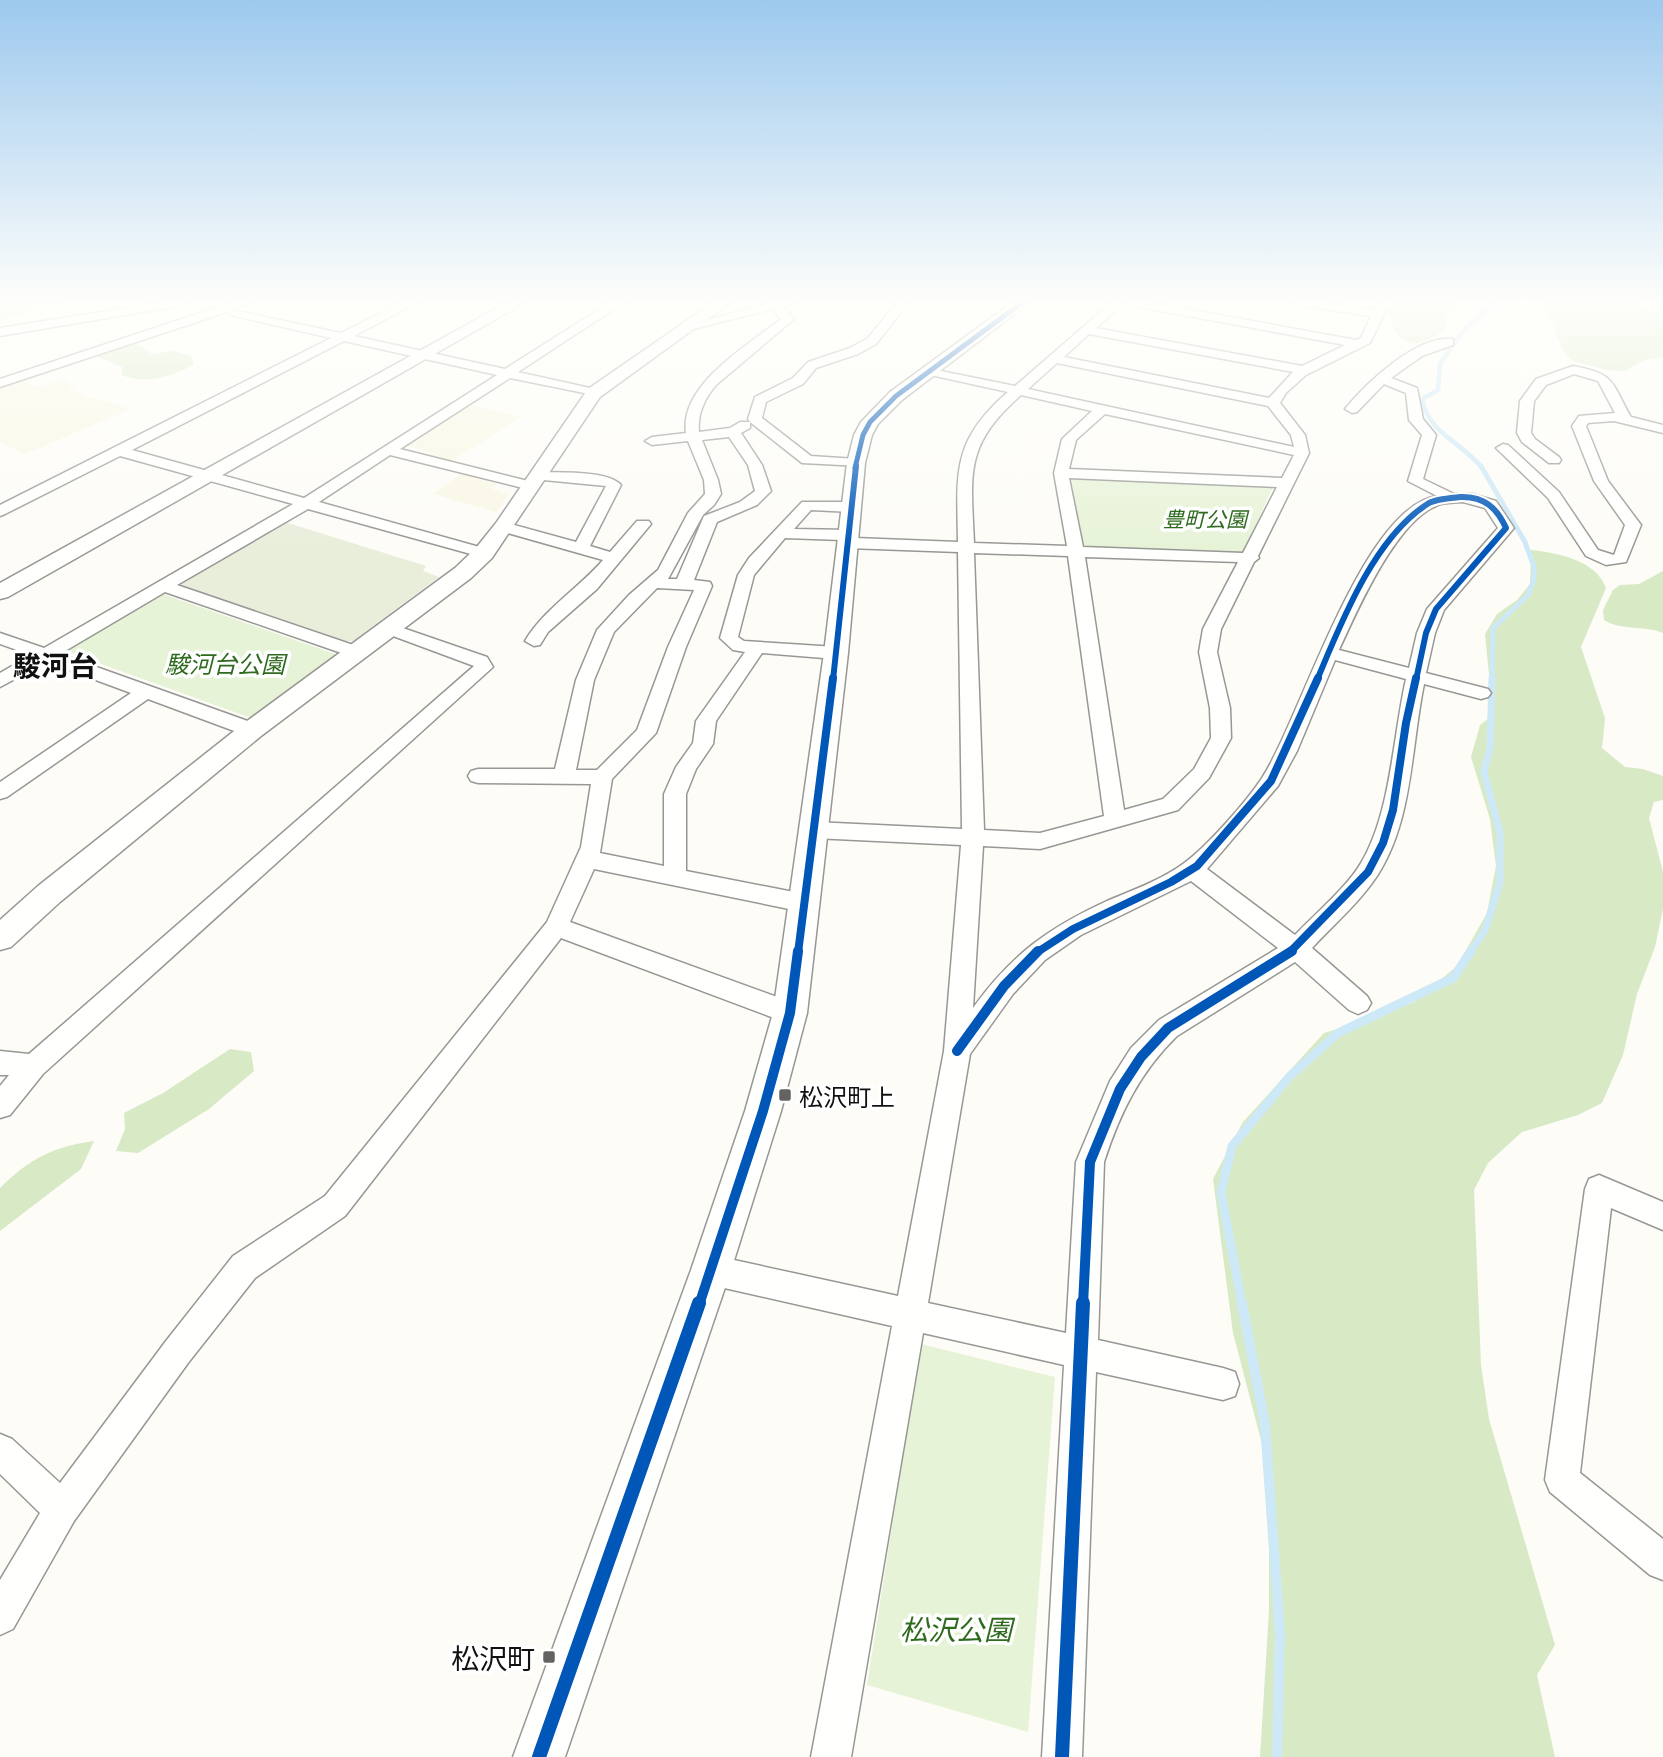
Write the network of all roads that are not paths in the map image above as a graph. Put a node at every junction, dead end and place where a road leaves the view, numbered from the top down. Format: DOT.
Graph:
graph roads {
  1 [pos="252,384"];
  2 [pos="373,384"];
  3 [pos="489,384"];
  4 [pos="554,384"];
  5 [pos="607,384"];
  6 [pos="710,384"];
  7 [pos="790,384"];
  8 [pos="913,384"];
  9 [pos="983,384"];
  10 [pos="1022,384"];
  11 [pos="1180,384"];
  12 [pos="1287,384"];
  13 [pos="1377,384"];
  14 [pos="1394,384"];
  15 [pos="1540,384"];
  16 [pos="1606,384"];
  17 [pos="1014,391"];
  18 [pos="594,393"];
  19 [pos="1272,403"];
  20 [pos="1352,409"];
  21 [pos="1101,410"];
  22 [pos="755,419"];
  23 [pos="1626,420"];
  24 [pos="1663,429"];
  25 [pos="733,432"];
  26 [pos="693,436"];
  27 [pos="652,441"];
  28 [pos="1503,448"];
  29 [pos="386,450"];
  30 [pos="120,451"];
  31 [pos="1302,453"];
  32 [pos="1554,460"];
  33 [pos="856,463"];
  34 [pos="1062,473"];
  35 [pos="209,476"];
  36 [pos="534,481"];
  37 [pos="1287,483"];
  38 [pos="1447,495"];
  39 [pos="305,504"];
  40 [pos="0,511"];
  41 [pos="643,524"];
  42 [pos="503,527"];
  43 [pos="850,528"];
  44 [pos="781,533"];
  45 [pos="967,547"];
  46 [pos="580,549"];
  47 [pos="484,553"];
  48 [pos="1076,553"];
  49 [pos="614,558"];
  50 [pos="1251,558"];
  51 [pos="654,583"];
  52 [pos="684,584"];
  53 [pos="163,586"];
  54 [pos="0,592"];
  55 [pos="391,629"];
  56 [pos="0,638"];
  57 [pos="534,641"];
  58 [pos="756,649"];
  59 [pos="359,653"];
  60 [pos="835,653"];
  61 [pos="1329,653"];
  62 [pos="46,654"];
  63 [pos="1417,676"];
  64 [pos="0,681"];
  65 [pos="147,691"];
  66 [pos="1481,693"];
  67 [pos="252,730"];
  68 [pos="478,776"];
  69 [pos="564,777"];
  70 [pos="602,778"];
  71 [pos="0,792"];
  72 [pos="1115,820"];
  73 [pos="814,831"];
  74 [pos="973,838"];
  75 [pos="587,859"];
  76 [pos="1193,870"];
  77 [pos="676,877"];
  78 [pos="804,903"];
  79 [pos="556,927"];
  80 [pos="0,938"];
  81 [pos="1296,949"];
  82 [pos="1358,1003"];
  83 [pos="790,1013"];
  84 [pos="957,1051"];
  85 [pos="0,1063"];
  86 [pos="34,1066"];
  87 [pos="0,1107"];
  88 [pos="1663,1216"];
  89 [pos="710,1270"];
  90 [pos="910,1315"];
  91 [pos="1082,1352"];
  92 [pos="1223,1384"];
  93 [pos="0,1451"];
  94 [pos="62,1508"];
  95 [pos="1663,1562"];
  96 [pos="0,1616"];
  97 [pos="539,1757"];
  98 [pos="831,1757"];
  99 [pos="1062,1757"];
  1 -- 30 [label="street"];
  2 -- 35 [label="street"];
  3 -- 29 [label="street"];
  4 -- 18 [label="street"];
  5 -- 18 [label="street"];
  6 -- 26 [label="street"];
  7 -- 22 [label="street"];
  8 -- 33 [label="street"];
  9 -- 17 [label="street"];
  10 -- 17 [label="street"];
  11 -- 19 [label="street"];
  12 -- 19 [label="street"];
  13 -- 20 [label="street"];
  14 -- 38 [label="street"];
  15 -- 32 [label="street"];
  16 -- 23 [label="street"];
  17 -- 21 [label="street"];
  17 -- 45 [label="street"];
  18 -- 36 [label="street"];
  19 -- 31 [label="street"];
  21 -- 31 [label="street"];
  21 -- 34 [label="street"];
  22 -- 25 [label="street"];
  22 -- 33 [label="street"];
  23 -- 24 [label="street"];
  23 -- 28 [label="street"];
  25 -- 26 [label="street"];
  25 -- 52 [label="street"];
  26 -- 27 [label="street"];
  26 -- 51 [label="street"];
  29 -- 36 [label="street"];
  29 -- 39 [label="street"];
  30 -- 35 [label="street"];
  30 -- 40 [label="street"];
  31 -- 37 [label="street"];
  33 -- 43 [label="street"];
  34 -- 37 [label="street"];
  34 -- 48 [label="street"];
  35 -- 39 [label="street"];
  35 -- 54 [label="street"];
  36 -- 42 [label="street"];
  36 -- 46 [label="street"];
  37 -- 50 [label="street"];
  38 -- 61 [label="street"];
  38 -- 63 [label="street"];
  39 -- 47 [label="street"];
  39 -- 53 [label="street"];
  41 -- 49 [label="street"];
  42 -- 46 [label="street"];
  42 -- 47 [label="street"];
  43 -- 44 [label="street"];
  43 -- 44 [label="street"];
  43 -- 45 [label="street"];
  43 -- 60 [label="street"];
  44 -- 58 [label="street"];
  45 -- 48 [label="street"];
  45 -- 74 [label="street"];
  46 -- 49 [label="street"];
  47 -- 55 [label="street"];
  48 -- 50 [label="street"];
  48 -- 72 [label="street"];
  49 -- 57 [label="street"];
  50 -- 72 [label="street"];
  51 -- 52 [label="street"];
  51 -- 69 [label="street"];
  52 -- 70 [label="street"];
  53 -- 59 [label="street"];
  53 -- 62 [label="street"];
  55 -- 59 [label="street"];
  55 -- 86 [label="street"];
  56 -- 62 [label="street"];
  58 -- 60 [label="street"];
  58 -- 77 [label="street"];
  59 -- 67 [label="street"];
  60 -- 73 [label="street"];
  61 -- 63 [label="street"];
  61 -- 76 [label="street"];
  62 -- 64 [label="street"];
  62 -- 65 [label="street"];
  63 -- 66 [label="street"];
  63 -- 81 [label="street"];
  65 -- 67 [label="street"];
  65 -- 71 [label="street"];
  67 -- 80 [label="street"];
  68 -- 69 [label="street"];
  69 -- 70 [label="street"];
  70 -- 75 [label="street"];
  72 -- 74 [label="street"];
  73 -- 74 [label="street"];
  73 -- 78 [label="street"];
  74 -- 84 [label="street"];
  75 -- 77 [label="street"];
  75 -- 79 [label="street"];
  76 -- 81 [label="street"];
  76 -- 84 [label="street"];
  77 -- 78 [label="street"];
  78 -- 83 [label="street"];
  79 -- 83 [label="street"];
  79 -- 94 [label="street"];
  81 -- 82 [label="street"];
  81 -- 91 [label="street"];
  83 -- 89 [label="street"];
  84 -- 90 [label="street"];
  85 -- 86 [label="street"];
  86 -- 87 [label="street"];
  88 -- 95 [label="street"];
  89 -- 90 [label="street"];
  89 -- 97 [label="street"];
  90 -- 91 [label="street"];
  90 -- 98 [label="street"];
  91 -- 92 [label="street"];
  91 -- 99 [label="street"];
  93 -- 94 [label="street"];
  94 -- 96 [label="street"];
}
